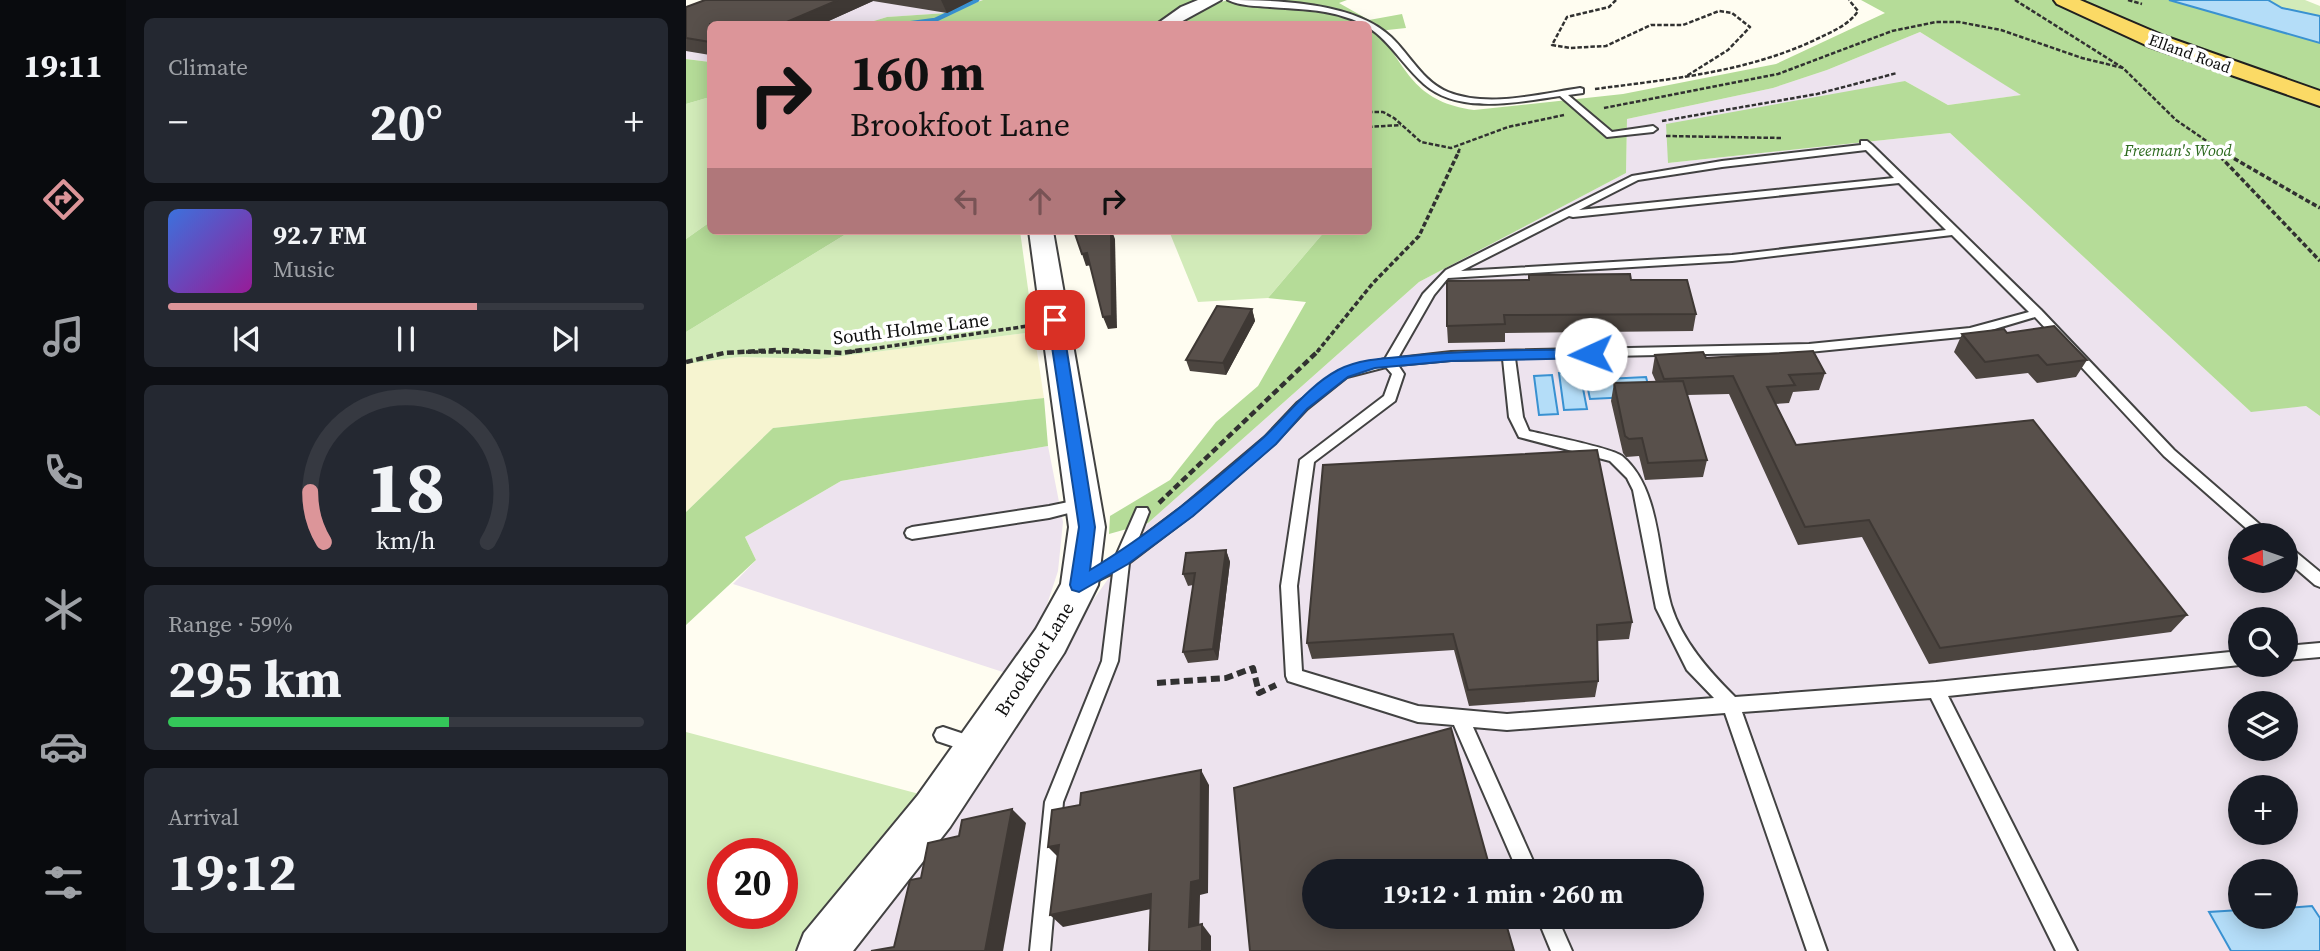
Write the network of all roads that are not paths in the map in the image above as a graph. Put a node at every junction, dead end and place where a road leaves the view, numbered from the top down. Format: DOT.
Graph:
graph roads {
  1 [pos="1213,0"];
  2 [pos="1232,0"];
  3 [pos="2064,0"];
  4 [pos="1171,21"];
  5 [pos="1362,21"];
  6 [pos="1372,27"];
  7 [pos="1580,91"];
  8 [pos="1561,93"];
  9 [pos="2320,99"];
  10 [pos="1653,130"];
  11 [pos="1902,180"];
  12 [pos="1565,215"];
  13 [pos="1954,232"];
  14 [pos="1042,235"];
  15 [pos="1445,275"];
  16 [pos="2037,313"];
  17 [pos="1509,356"];
  18 [pos="1390,362"];
  19 [pos="1083,504"];
  20 [pos="1139,517"];
  21 [pos="2251,523"];
  22 [pos="912,533"];
  23 [pos="1122,559"];
  24 [pos="2298,562"];
  25 [pos="2320,581"];
  26 [pos="1079,585"];
  27 [pos="2320,650"];
  28 [pos="2298,652"];
  29 [pos="2228,659"];
  30 [pos="1936,690"];
  31 [pos="1731,705"];
  32 [pos="1460,718"];
  33 [pos="1522,859"];
  34 [pos="1553,929"];
  35 [pos="822,951"];
  36 [pos="1040,951"];
  37 [pos="1562,951"];
  38 [pos="1817,951"];
  39 [pos="2067,951"];
  1 -- 4 [label="street"];
  2 -- 5 [label="lane"];
  3 -- 9 [label="main road, Elland Road"];
  6 -- 8 [label="lane"];
  7 -- 8 [label="lane"];
  8 -- 10 [label="lane"];
  11 -- 12 [label="lane"];
  11 -- 12 [label="lane"];
  11 -- 13 [label="lane"];
  12 -- 15 [label="lane"];
  13 -- 15 [label="lane"];
  13 -- 16 [label="lane"];
  14 -- 19 [label="street, Brookfoot Lane"];
  15 -- 18 [label="lane"];
  16 -- 17 [label="lane"];
  16 -- 21 [label="lane"];
  17 -- 18 [label="lane"];
  17 -- 31 [label="lane"];
  18 -- 23 [label="lane"];
  18 -- 32 [label="lane"];
  19 -- 22 [label="lane"];
  19 -- 26 [label="street, Brookfoot Lane"];
  20 -- 23 [label="lane"];
  23 -- 26 [label="lane"];
  23 -- 36 [label="lane"];
  24 -- 25 [label="lane"];
  26 -- 35 [label="street, Brookfoot Lane"];
  27 -- 28 [label="lane"];
  29 -- 30 [label="lane"];
  30 -- 31 [label="lane"];
  30 -- 39 [label="lane"];
  31 -- 32 [label="lane"];
  31 -- 38 [label="lane"];
  32 -- 33 [label="lane"];
  34 -- 37 [label="lane"];
}
